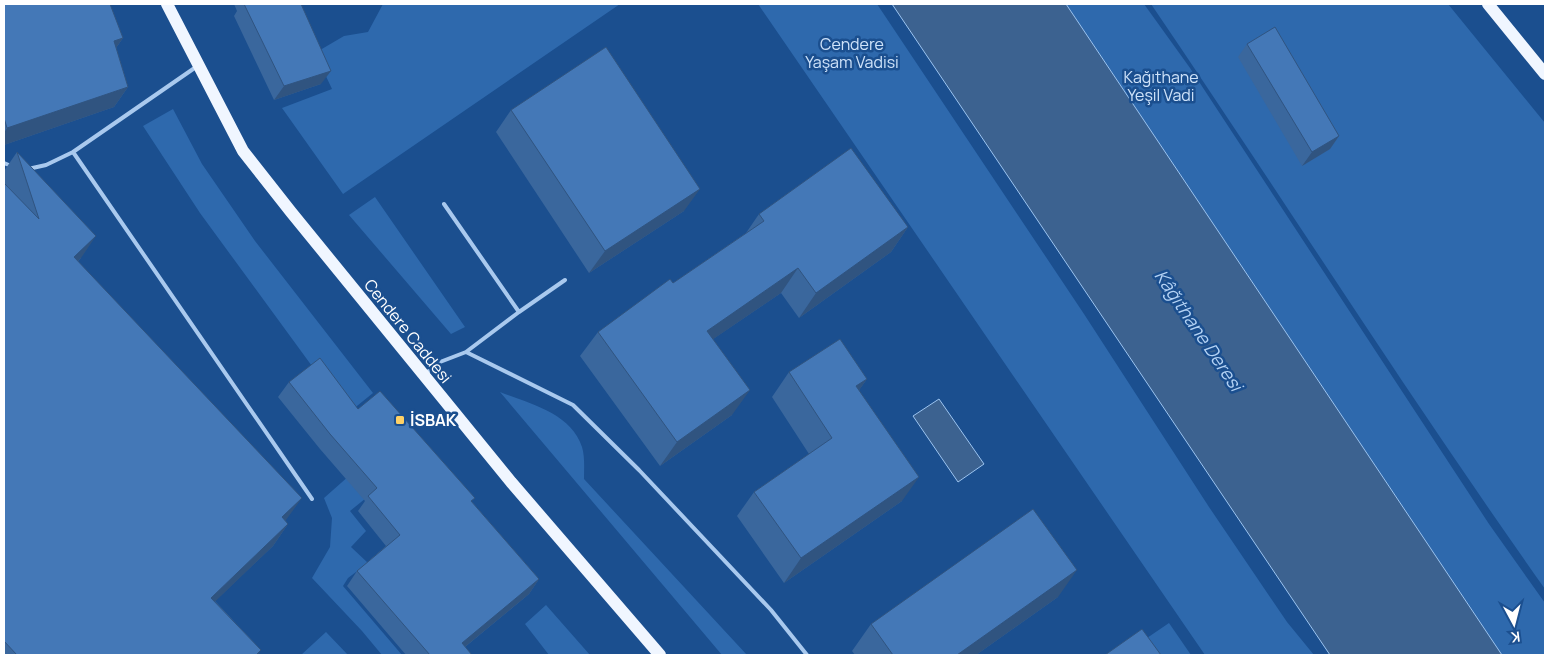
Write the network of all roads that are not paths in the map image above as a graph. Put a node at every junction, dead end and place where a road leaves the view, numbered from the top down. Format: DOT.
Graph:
graph roads {
  1 [pos="167,4"];
  2 [pos="1488,4"];
  3 [pos="198,66"];
  4 [pos="1545,74"];
  5 [pos="73,152"];
  6 [pos="4,163"];
  7 [pos="444,204"];
  8 [pos="565,280"];
  9 [pos="519,312"];
  10 [pos="466,352"];
  11 [pos="423,376"];
  12 [pos="312,499"];
  13 [pos="660,655"];
  14 [pos="807,655"];
  1 -- 3 [label="main road, Cendere Caddesi"];
  2 -- 4 [label="main road"];
  3 -- 5 [label="lane"];
  3 -- 11 [label="main road, Cendere Caddesi"];
  5 -- 6 [label="lane"];
  5 -- 12 [label="lane"];
  7 -- 9 [label="lane"];
  8 -- 9 [label="lane"];
  9 -- 10 [label="lane"];
  10 -- 11 [label="lane"];
  10 -- 14 [label="lane"];
  11 -- 13 [label="main road, Cendere Caddesi"];
}
